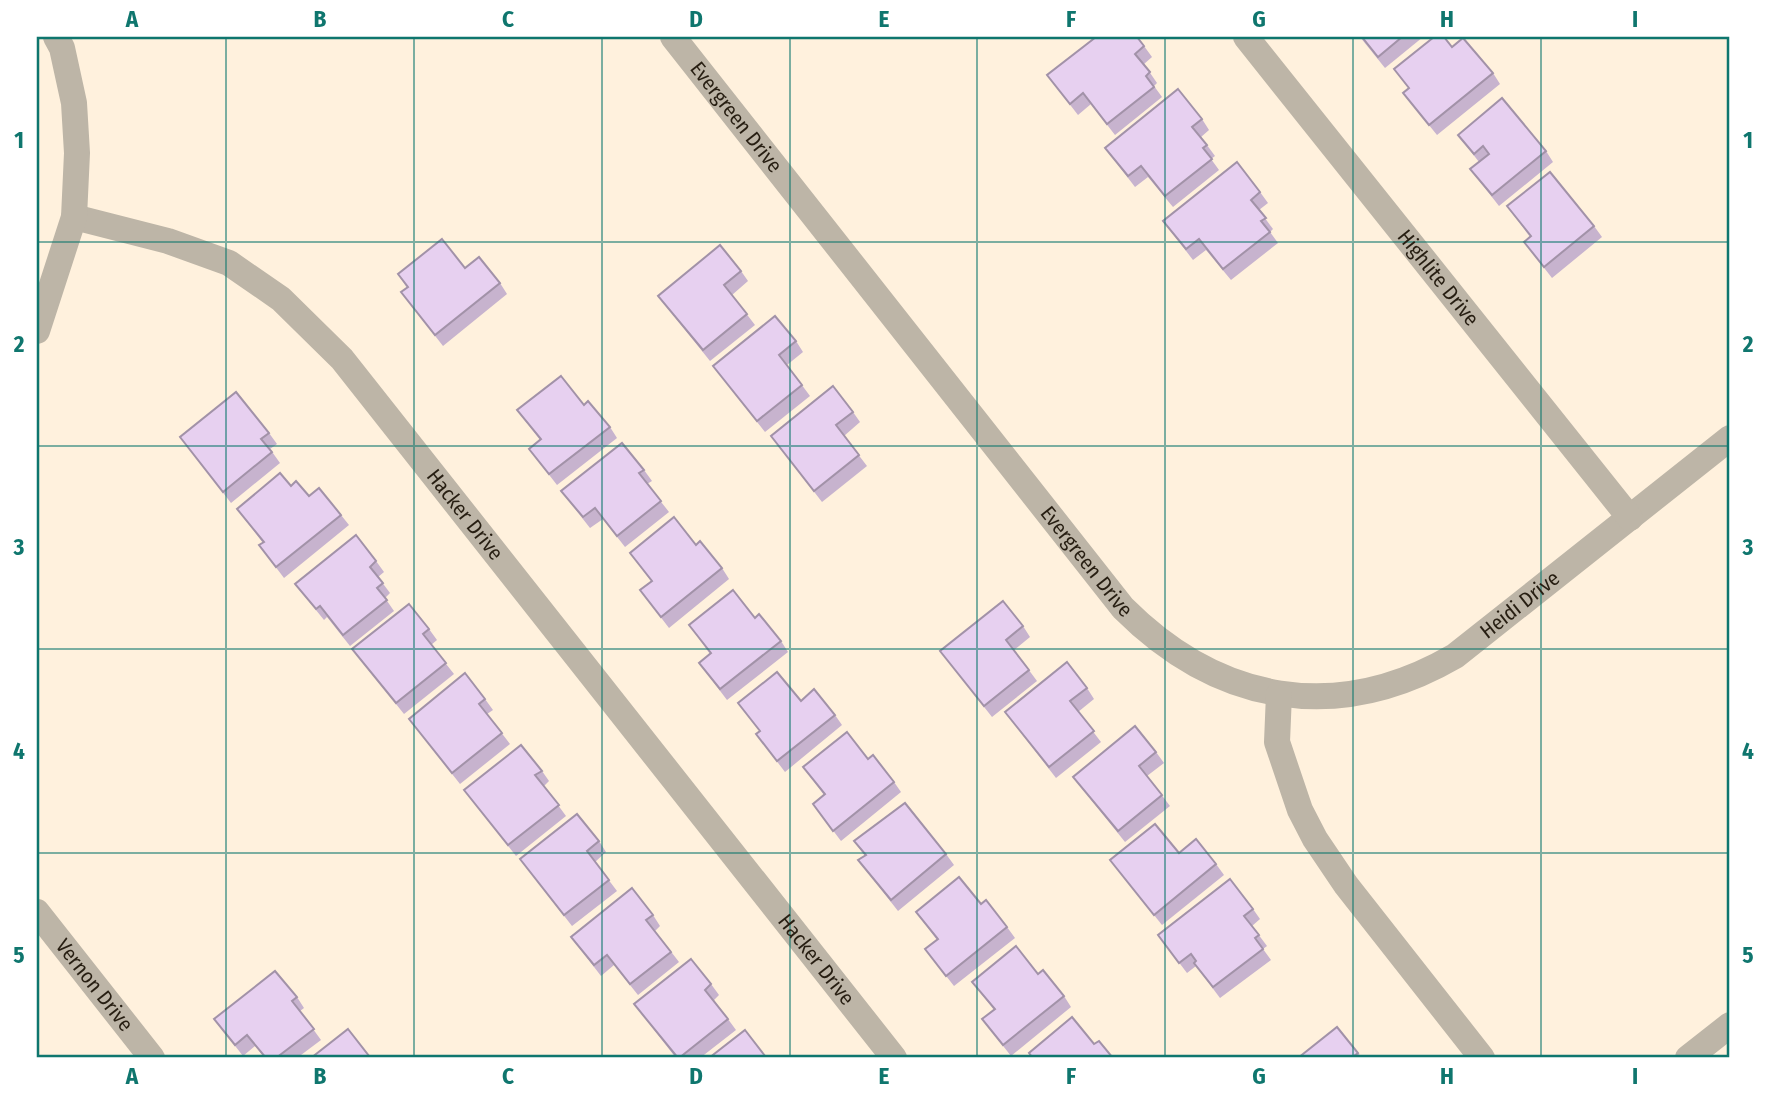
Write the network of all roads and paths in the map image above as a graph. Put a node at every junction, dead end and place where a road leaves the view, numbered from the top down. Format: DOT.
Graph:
graph roads {
  1 [pos="56,37"];
  2 [pos="673,37"];
  3 [pos="1246,37"];
  4 [pos="74,217"];
  5 [pos="37,331"];
  6 [pos="1730,438"];
  7 [pos="1630,518"];
  8 [pos="1279,694"];
  9 [pos="37,912"];
  10 [pos="1730,1025"];
  11 [pos="152,1058"];
  12 [pos="894,1058"];
  13 [pos="1482,1058"];
  14 [pos="1688,1058"];
  1 -- 4 [label="street"];
  2 -- 8 [label="street, Evergreen Drive"];
  3 -- 7 [label="street, Highlite Drive"];
  4 -- 5 [label="street"];
  4 -- 12 [label="street, Hacker Drive"];
  6 -- 7 [label="street, Heidi Drive"];
  7 -- 8 [label="street, Heidi Drive"];
  8 -- 13 [label="street"];
  9 -- 11 [label="street, Vernon Drive"];
  10 -- 14 [label="street"];
}
